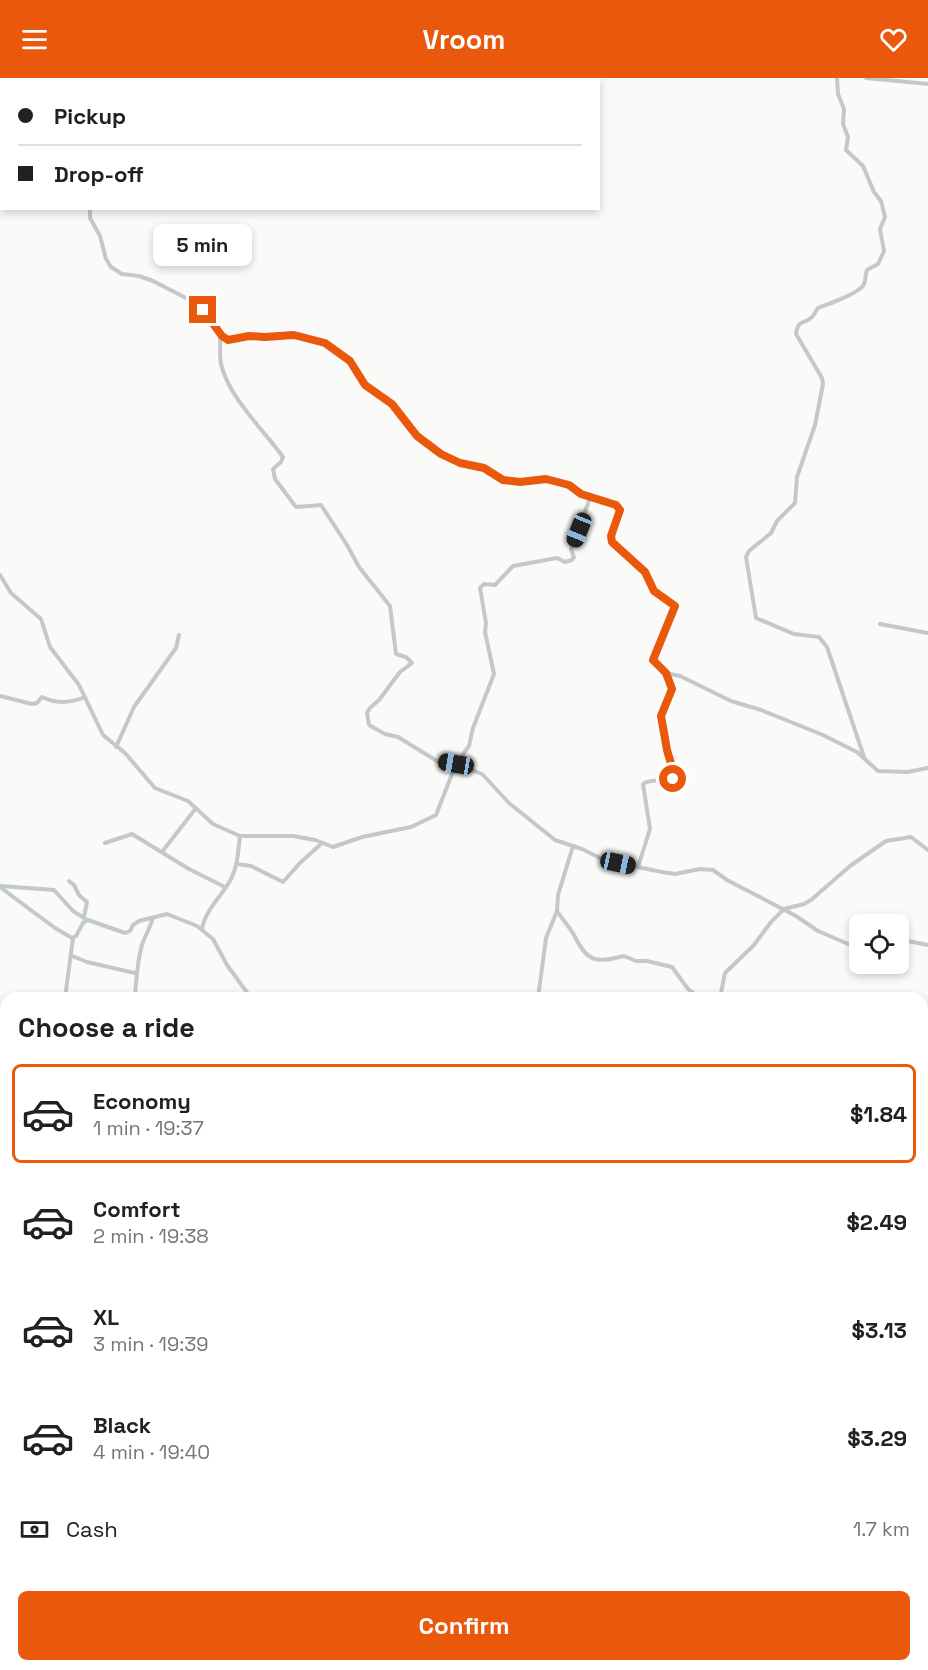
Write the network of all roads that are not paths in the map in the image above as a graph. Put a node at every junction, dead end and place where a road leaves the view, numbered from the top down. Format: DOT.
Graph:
graph roads {
  1 [pos="837,78"];
  2 [pos="866,78"];
  3 [pos="928,84"];
  4 [pos="90,210"];
  5 [pos="220,335"];
  6 [pos="590,498"];
  7 [pos="0,575"];
  8 [pos="880,624"];
  9 [pos="928,633"];
  10 [pos="179,635"];
  11 [pos="666,673"];
  12 [pos="0,696"];
  13 [pos="85,697"];
  14 [pos="116,747"];
  15 [pos="864,757"];
  16 [pos="456,764"];
  17 [pos="928,768"];
  18 [pos="196,808"];
  19 [pos="240,836"];
  20 [pos="105,843"];
  21 [pos="322,843"];
  22 [pos="573,846"];
  23 [pos="928,850"];
  24 [pos="162,852"];
  25 [pos="237,864"];
  26 [pos="638,867"];
  27 [pos="69,881"];
  28 [pos="0,886"];
  29 [pos="225,887"];
  30 [pos="783,910"];
  31 [pos="557,911"];
  32 [pos="86,918"];
  33 [pos="153,918"];
  34 [pos="202,930"];
  35 [pos="74,938"];
  36 [pos="909,941"];
  37 [pos="849,945"];
  38 [pos="928,945"];
  39 [pos="72,956"];
  40 [pos="135,973"];
  41 [pos="66,992"];
  42 [pos="135,992"];
  43 [pos="247,992"];
  44 [pos="539,992"];
  45 [pos="692,992"];
  46 [pos="721,992"];
  47 [pos="928,1037"];
  48 [pos="928,1044"];
  1 -- 15 [label="street"];
  2 -- 3 [label="street"];
  4 -- 5 [label="street"];
  5 -- 6 [label="street"];
  5 -- 16 [label="street"];
  6 -- 11 [label="street"];
  6 -- 16 [label="street"];
  7 -- 13 [label="street"];
  8 -- 9 [label="street"];
  10 -- 14 [label="street"];
  11 -- 15 [label="street"];
  11 -- 26 [label="street"];
  12 -- 13 [label="street"];
  13 -- 14 [label="street"];
  14 -- 18 [label="street"];
  15 -- 17 [label="street"];
  16 -- 21 [label="street"];
  16 -- 22 [label="street"];
  18 -- 19 [label="street"];
  18 -- 24 [label="street"];
  19 -- 21 [label="street"];
  19 -- 25 [label="street"];
  20 -- 24 [label="street"];
  21 -- 25 [label="street"];
  22 -- 26 [label="street"];
  22 -- 31 [label="street"];
  23 -- 30 [label="street"];
  24 -- 29 [label="street"];
  25 -- 29 [label="street"];
  26 -- 30 [label="street"];
  27 -- 32 [label="street"];
  28 -- 32 [label="street"];
  28 -- 35 [label="street"];
  29 -- 34 [label="street"];
  30 -- 37 [label="street"];
  30 -- 46 [label="street"];
  31 -- 44 [label="street"];
  31 -- 45 [label="street"];
  32 -- 33 [label="street"];
  32 -- 35 [label="street"];
  33 -- 34 [label="street"];
  33 -- 40 [label="street"];
  34 -- 43 [label="street"];
  35 -- 39 [label="street"];
  36 -- 38 [label="street"];
  39 -- 40 [label="street"];
  39 -- 41 [label="street"];
  40 -- 42 [label="street"];
  47 -- 48 [label="street"];
}
